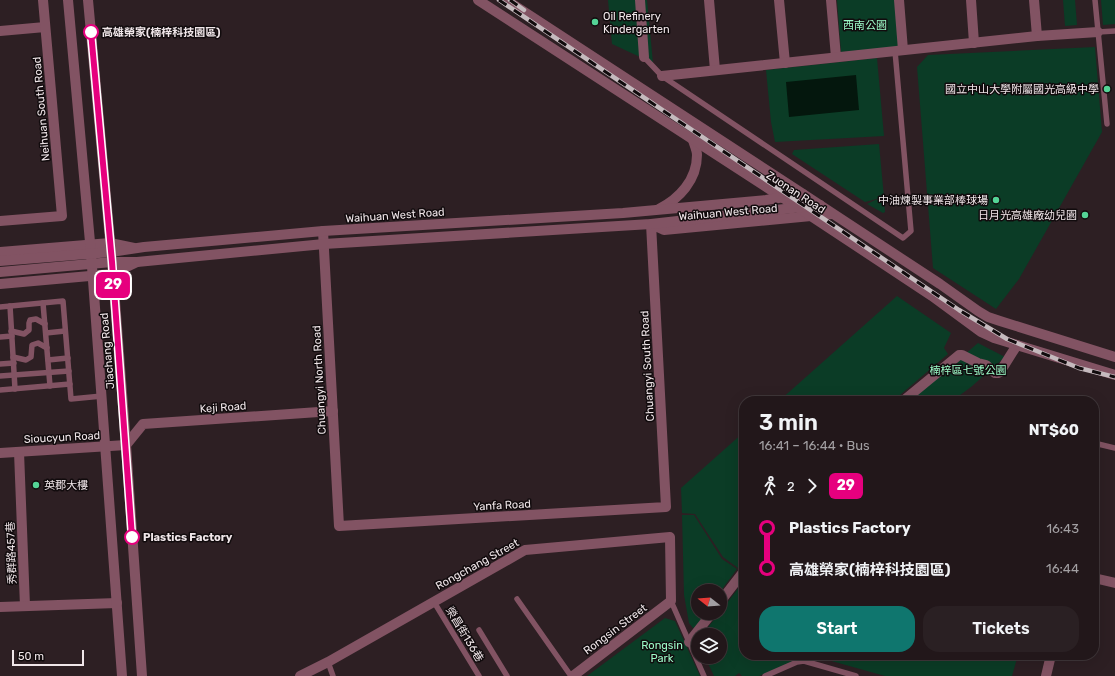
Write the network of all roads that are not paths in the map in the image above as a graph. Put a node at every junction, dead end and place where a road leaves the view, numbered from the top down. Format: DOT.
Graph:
graph roads {
  1 [pos="43,0"];
  2 [pos="68,0"];
  3 [pos="88,0"];
  4 [pos="478,0"];
  5 [pos="506,0"];
  6 [pos="640,0"];
  7 [pos="709,0"];
  8 [pos="779,0"];
  9 [pos="831,0"];
  10 [pos="899,0"];
  11 [pos="971,0"];
  12 [pos="1034,0"];
  13 [pos="1095,0"];
  14 [pos="45,27"];
  15 [pos="0,31"];
  16 [pos="1115,31"];
  17 [pos="1098,32"];
  18 [pos="1037,36"];
  19 [pos="974,43"];
  20 [pos="899,51"];
  21 [pos="644,57"];
  22 [pos="836,57"];
  23 [pos="785,63"];
  24 [pos="716,70"];
  25 [pos="662,76"];
  26 [pos="1107,124"];
  27 [pos="693,140"];
  28 [pos="803,194"];
  29 [pos="782,197"];
  30 [pos="820,205"];
  31 [pos="797,207"];
  32 [pos="657,210"];
  33 [pos="832,214"];
  34 [pos="811,216"];
  35 [pos="0,221"];
  36 [pos="651,224"];
  37 [pos="323,232"];
  38 [pos="324,244"];
  39 [pos="110,247"];
  40 [pos="91,249"];
  41 [pos="0,252"];
  42 [pos="0,262"];
  43 [pos="112,262"];
  44 [pos="137,262"];
  45 [pos="92,264"];
  46 [pos="0,272"];
  47 [pos="112,274"];
  48 [pos="93,276"];
  49 [pos="0,284"];
  50 [pos="43,303"];
  51 [pos="10,306"];
  52 [pos="0,307"];
  53 [pos="45,324"];
  54 [pos="65,331"];
  55 [pos="11,333"];
  56 [pos="46,333"];
  57 [pos="0,337"];
  58 [pos="1017,346"];
  59 [pos="47,348"];
  60 [pos="1115,357"];
  61 [pos="68,358"];
  62 [pos="13,360"];
  63 [pos="48,360"];
  64 [pos="0,364"];
  65 [pos="69,371"];
  66 [pos="49,373"];
  67 [pos="1115,374"];
  68 [pos="14,375"];
  69 [pos="0,376"];
  70 [pos="70,384"];
  71 [pos="50,386"];
  72 [pos="15,389"];
  73 [pos="0,390"];
  74 [pos="102,396"];
  75 [pos="909,396"];
  76 [pos="333,411"];
  77 [pos="1099,443"];
  78 [pos="126,445"];
  79 [pos="106,447"];
  80 [pos="1115,448"];
  81 [pos="20,452"];
  82 [pos="0,453"];
  83 [pos="666,507"];
  84 [pos="339,526"];
  85 [pos="739,577"];
  86 [pos="1099,579"];
  87 [pos="1115,583"];
  88 [pos="727,593"];
  89 [pos="517,599"];
  90 [pos="671,601"];
  91 [pos="434,602"];
  92 [pos="117,604"];
  93 [pos="25,606"];
  94 [pos="0,607"];
  95 [pos="706,620"];
  96 [pos="479,630"];
  97 [pos="689,642"];
  98 [pos="1051,660"];
  99 [pos="328,662"];
  100 [pos="122,676"];
  101 [pos="142,676"];
  102 [pos="300,676"];
  103 [pos="333,676"];
  104 [pos="479,676"];
  105 [pos="507,676"];
  106 [pos="572,676"];
  107 [pos="704,676"];
  108 [pos="765,676"];
  109 [pos="856,676"];
  110 [pos="1046,676"];
  1 -- 14 [label="street, Neihuan South Road"];
  2 -- 40 [label="street, Jiachang Road"];
  3 -- 39 [label="street, Jiachang Road"];
  4 -- 27 [label="street, Zuonan Road"];
  5 -- 28 [label="street, Zuonan Road"];
  6 -- 21 [label="street"];
  7 -- 24 [label="street"];
  8 -- 23 [label="street"];
  9 -- 22 [label="street"];
  10 -- 20 [label="street"];
  11 -- 19 [label="street"];
  12 -- 18 [label="street"];
  13 -- 17 [label="lane"];
  14 -- 15 [label="street"];
  14 -- 35 [label="street, Neihuan South Road"];
  16 -- 17 [label="lane"];
  17 -- 18 [label="street"];
  17 -- 26 [label="lane"];
  18 -- 19 [label="street"];
  19 -- 20 [label="street"];
  20 -- 22 [label="street"];
  20 -- 25 [label="lane"];
  21 -- 25 [label="lane"];
  22 -- 23 [label="street"];
  23 -- 24 [label="street"];
  24 -- 25 [label="street"];
  27 -- 29 [label="street, Zuonan Road"];
  27 -- 32 [label="street, Waihuan West Road"];
  28 -- 29 [label="street, Waihuan West Road"];
  28 -- 30 [label="street, Zuonan Road"];
  29 -- 31 [label="street, Zuonan Road"];
  29 -- 32 [label="street, Waihuan West Road"];
  30 -- 31 [label="street, Waihuan West Road"];
  30 -- 33 [label="street, Zuonan Road"];
  31 -- 34 [label="street, Zuonan Road"];
  31 -- 36 [label="street, Waihuan West Road"];
  32 -- 37 [label="street, Waihuan West Road"];
  33 -- 34 [label="street, Waihuan West Road"];
  33 -- 60 [label="street, Zuonan Road"];
  34 -- 36 [label="street, Waihuan West Road"];
  34 -- 58 [label="street, Zuonan Road"];
  36 -- 38 [label="street, Waihuan West Road"];
  36 -- 83 [label="street, Chuangyi South Road"];
  37 -- 38 [label="street, Chuangyi North Road"];
  37 -- 39 [label="street, Waihuan West Road"];
  38 -- 44 [label="street, Waihuan West Road"];
  38 -- 76 [label="street, Chuangyi North Road"];
  39 -- 40 [label="street, Waihuan West Road"];
  39 -- 43 [label="street, Jiachang Road"];
  40 -- 41 [label="street, Waihuan West Road"];
  40 -- 42 [label="street, Waihuan West Road"];
  40 -- 45 [label="street, Jiachang Road"];
  43 -- 44 [label="street, Waihuan West Road"];
  43 -- 45 [label="street, Waihuan West Road"];
  43 -- 47 [label="street, Jiachang Road"];
  44 -- 47 [label="street, Waihuan West Road"];
  45 -- 46 [label="street, Waihuan West Road"];
  45 -- 48 [label="street, Jiachang Road"];
  47 -- 48 [label="street, Waihuan West Road"];
  47 -- 78 [label="street, Jiachang Road"];
  48 -- 49 [label="street, Waihuan West Road"];
  48 -- 74 [label="street, Jiachang Road"];
  50 -- 51 [label="lane"];
  50 -- 53 [label="lane"];
  50 -- 54 [label="lane"];
  51 -- 52 [label="lane"];
  51 -- 55 [label="lane"];
  53 -- 55 [label="lane"];
  53 -- 56 [label="lane"];
  54 -- 56 [label="lane"];
  54 -- 61 [label="lane"];
  55 -- 57 [label="lane"];
  55 -- 62 [label="lane"];
  56 -- 59 [label="lane"];
  58 -- 67 [label="street, Zuonan Road"];
  58 -- 75 [label="street"];
  59 -- 62 [label="lane"];
  59 -- 63 [label="lane"];
  61 -- 63 [label="lane"];
  61 -- 65 [label="lane"];
  62 -- 64 [label="lane"];
  62 -- 68 [label="lane"];
  63 -- 66 [label="lane"];
  65 -- 66 [label="lane"];
  65 -- 70 [label="lane"];
  66 -- 68 [label="lane"];
  66 -- 71 [label="lane"];
  68 -- 69 [label="lane"];
  68 -- 72 [label="lane"];
  70 -- 71 [label="lane"];
  70 -- 74 [label="lane"];
  71 -- 72 [label="lane"];
  72 -- 73 [label="lane"];
  74 -- 79 [label="street, Jiachang Road"];
  76 -- 78 [label="street, Keji Road"];
  76 -- 84 [label="street, Chuangyi North Road"];
  77 -- 80 [label="lane"];
  78 -- 79 [label="street, Sioucyun Road"];
  78 -- 101 [label="street, Jiachang Road"];
  79 -- 81 [label="street, Sioucyun Road"];
  79 -- 92 [label="street, Jiachang Road"];
  81 -- 82 [label="street, Sioucyun Road"];
  81 -- 93 [label="street, 秀群路457巷"];
  83 -- 84 [label="street, Yanfa Road"];
  85 -- 88 [label="street"];
  86 -- 87 [label="street"];
  89 -- 106 [label="lane"];
  90 -- 91 [label="street, Rongchang Street"];
  90 -- 97 [label="lane"];
  90 -- 106 [label="street, Rongsin Street"];
  91 -- 99 [label="street, Rongchang Street"];
  91 -- 104 [label="lane, 榮昌街136巷"];
  92 -- 93 [label="street"];
  92 -- 100 [label="street, Jiachang Road"];
  93 -- 94 [label="street"];
  95 -- 97 [label="street"];
  96 -- 105 [label="lane"];
  97 -- 107 [label="lane"];
  98 -- 110 [label="street"];
  99 -- 102 [label="street, Rongchang Street"];
  99 -- 103 [label="lane"];
  108 -- 109 [label="lane"];
}
